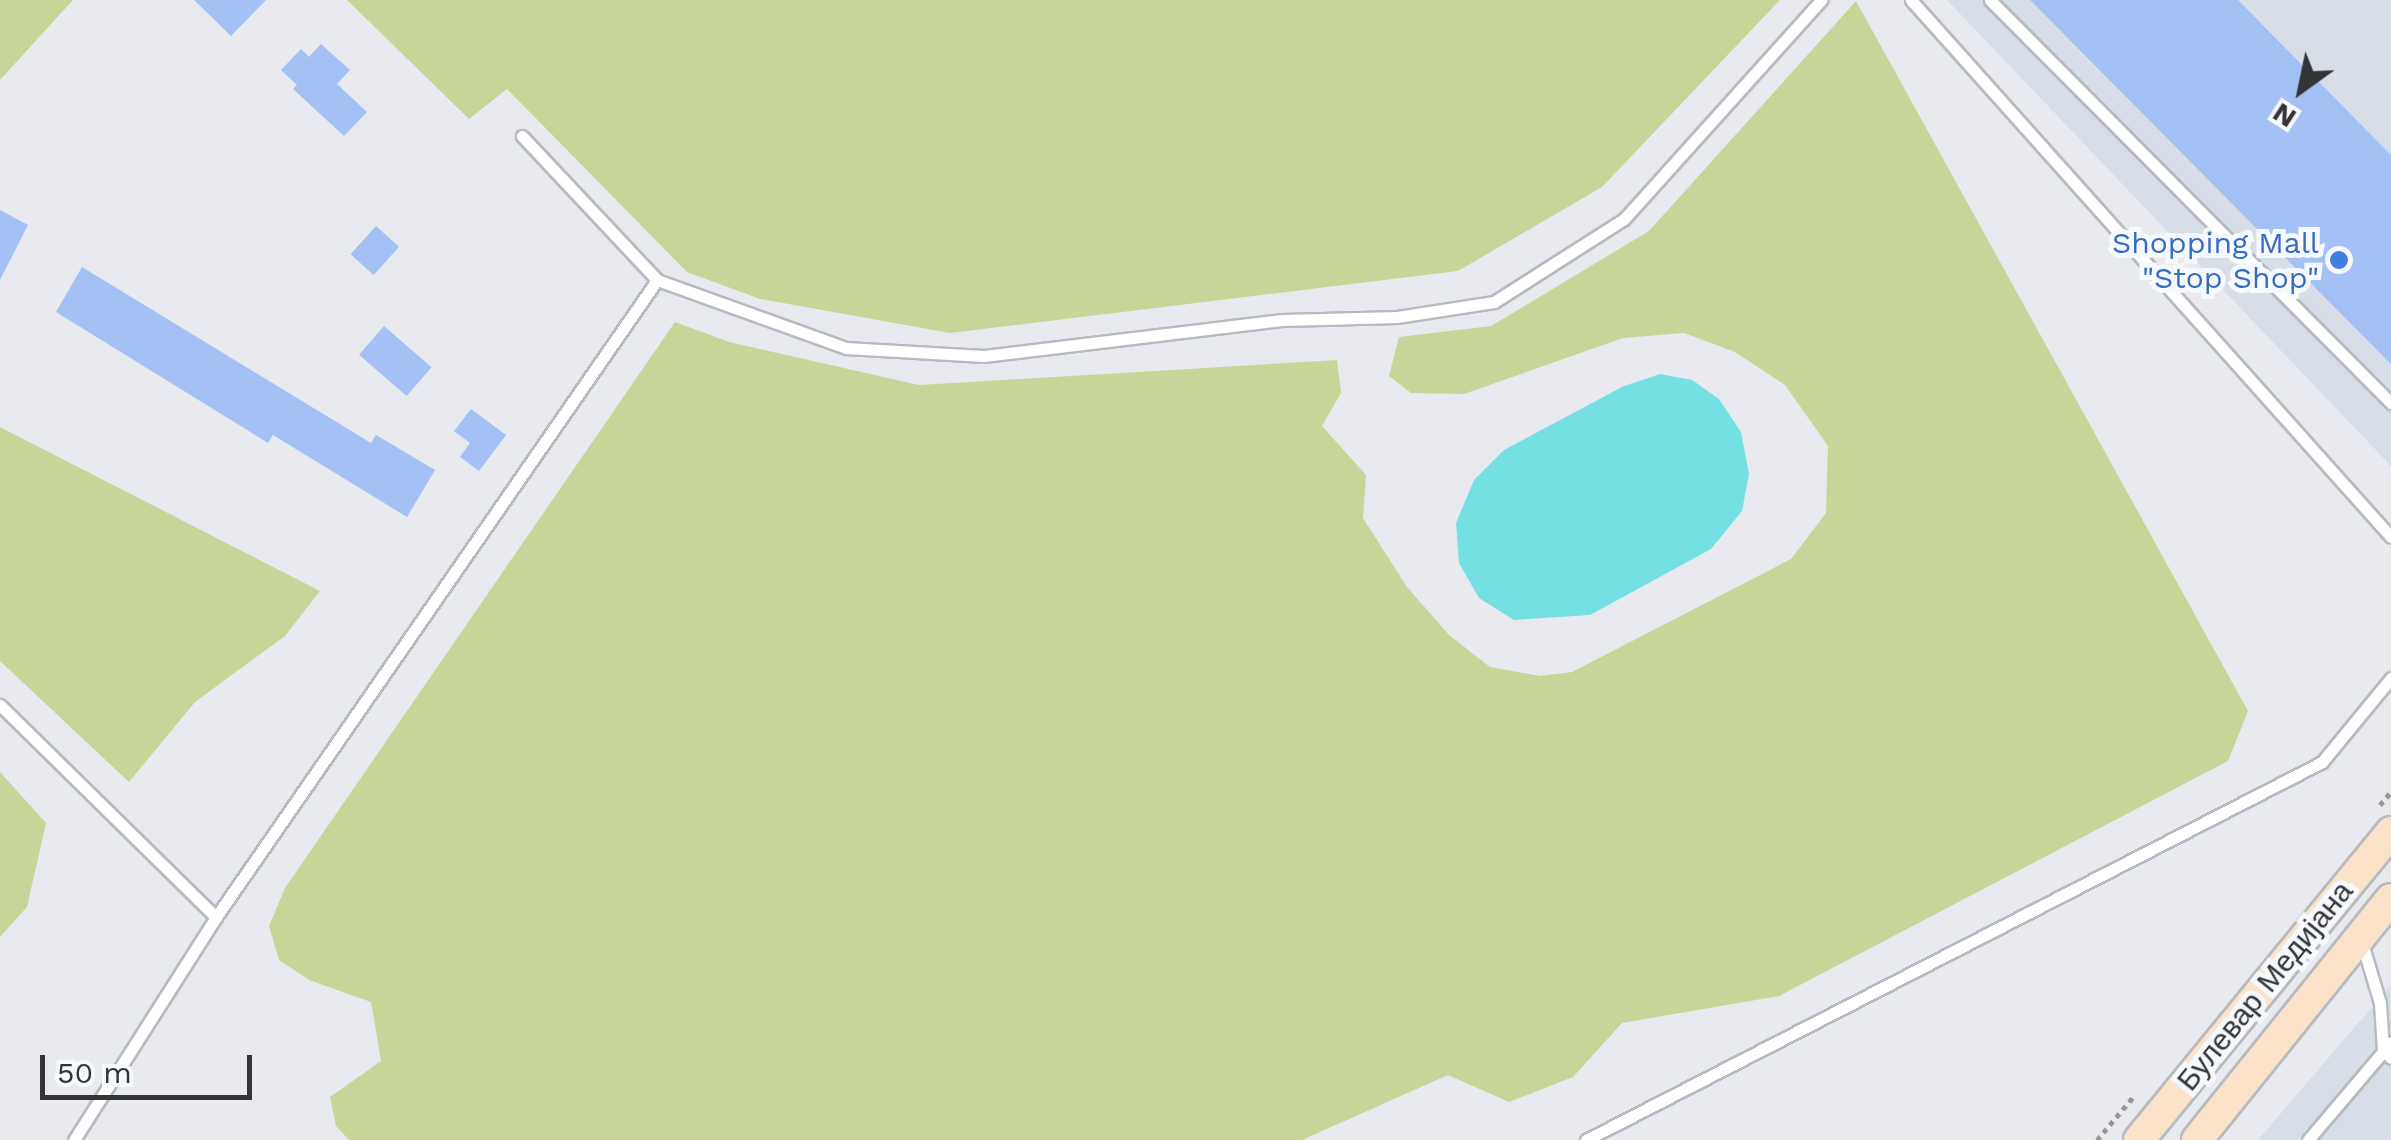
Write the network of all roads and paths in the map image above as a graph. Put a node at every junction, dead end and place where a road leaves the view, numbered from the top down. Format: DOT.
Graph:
graph roads {
  1 [pos="1820,0"];
  2 [pos="1910,0"];
  3 [pos="1990,0"];
  4 [pos="522,136"];
  5 [pos="657,280"];
  6 [pos="2391,402"];
  7 [pos="2391,537"];
  8 [pos="2391,678"];
  9 [pos="0,704"];
  10 [pos="2391,832"];
  11 [pos="2391,899"];
  12 [pos="216,917"];
  13 [pos="2359,937"];
  14 [pos="2388,1050"];
  15 [pos="74,1140"];
  16 [pos="1586,1140"];
  17 [pos="2139,1140"];
  18 [pos="2197,1140"];
  19 [pos="2308,1140"];
  1 -- 5 [label="lane"];
  2 -- 7 [label="lane"];
  3 -- 6 [label="lane"];
  4 -- 5 [label="lane"];
  5 -- 12 [label="lane"];
  8 -- 16 [label="lane"];
  9 -- 12 [label="lane"];
  10 -- 17 [label="main road, Булевар Медијана"];
  11 -- 13 [label="main road, Булевар Медијана"];
  12 -- 15 [label="lane"];
  13 -- 14 [label="lane"];
  13 -- 18 [label="main road, Булевар Медијана"];
  14 -- 19 [label="lane"];
}
